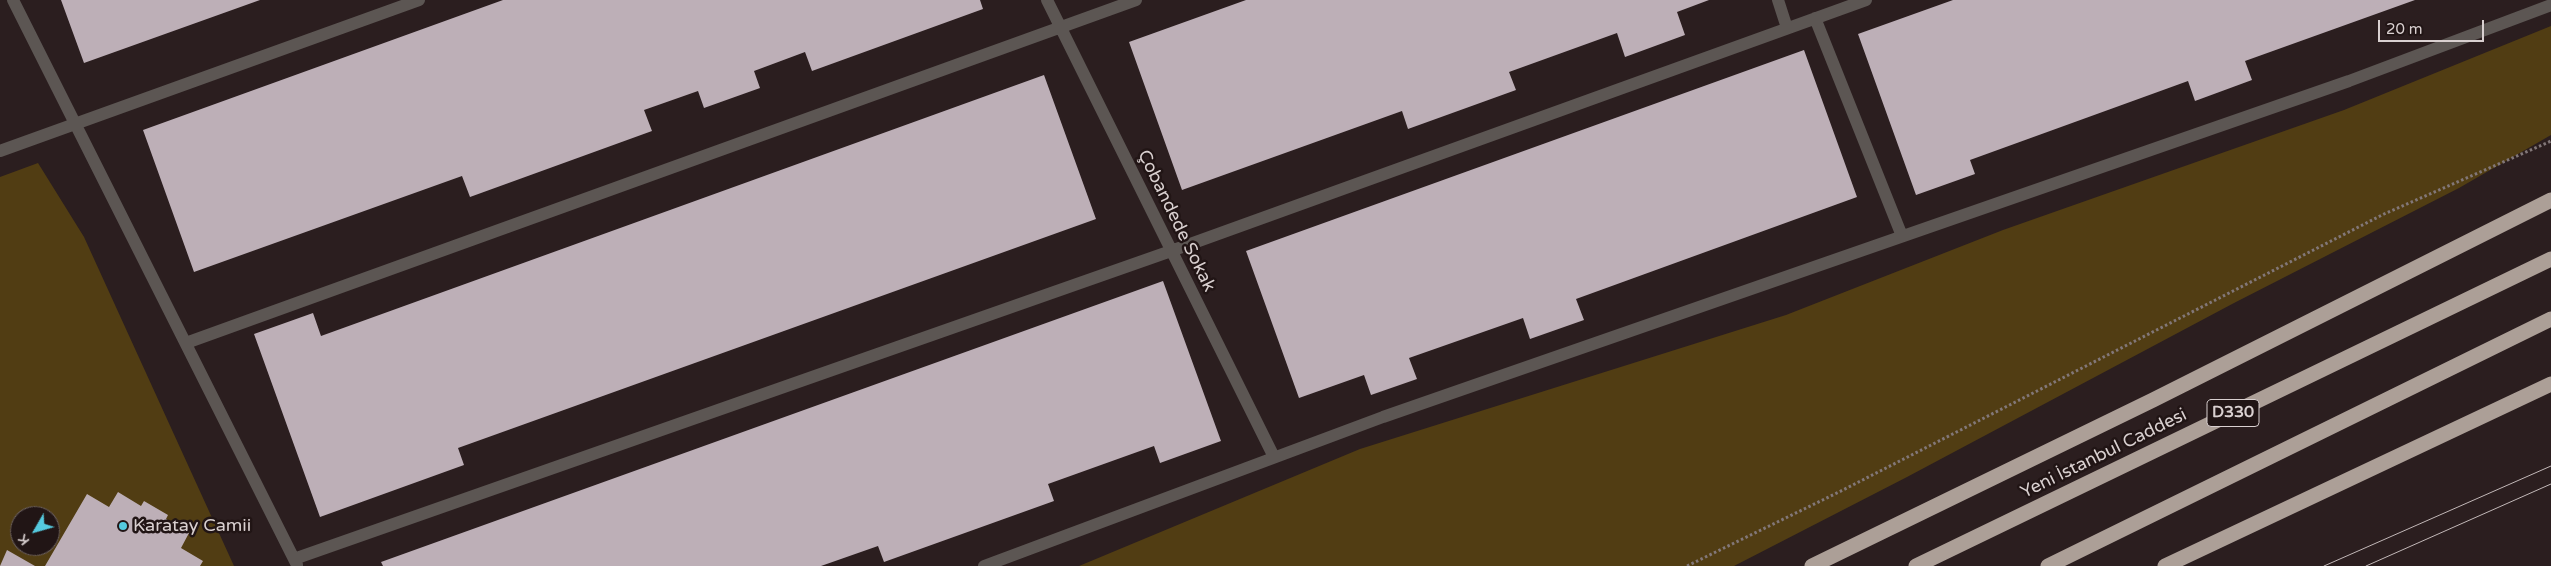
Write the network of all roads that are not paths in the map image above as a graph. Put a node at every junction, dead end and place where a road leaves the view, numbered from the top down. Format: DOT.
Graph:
graph roads {
  1 [pos="13,0"];
  2 [pos="420,0"];
  3 [pos="1047,0"];
  4 [pos="1136,0"];
  5 [pos="1778,0"];
  6 [pos="1866,0"];
  7 [pos="2551,5"];
  8 [pos="1815,18"];
  9 [pos="1060,27"];
  10 [pos="1787,28"];
  11 [pos="75,124"];
  12 [pos="0,150"];
  13 [pos="2551,200"];
  14 [pos="1902,236"];
  15 [pos="1171,250"];
  16 [pos="2551,259"];
  17 [pos="2551,319"];
  18 [pos="186,343"];
  19 [pos="2551,384"];
  20 [pos="1274,458"];
  21 [pos="295,562"];
  22 [pos="984,566"];
  23 [pos="1812,566"];
  24 [pos="1916,566"];
  25 [pos="2048,566"];
  26 [pos="2165,566"];
  1 -- 11 [label="street"];
  2 -- 11 [label="street"];
  3 -- 9 [label="street, Çobandede Sokak"];
  4 -- 9 [label="street"];
  5 -- 10 [label="street"];
  6 -- 8 [label="street"];
  7 -- 14 [label="street"];
  8 -- 10 [label="street"];
  8 -- 14 [label="street"];
  9 -- 15 [label="street, Çobandede Sokak"];
  9 -- 18 [label="street"];
  10 -- 15 [label="street"];
  11 -- 12 [label="street"];
  11 -- 18 [label="street"];
  13 -- 23 [label="highway"];
  14 -- 20 [label="street"];
  15 -- 20 [label="street, Çobandede Sokak"];
  15 -- 21 [label="street"];
  16 -- 24 [label="highway, Yeni İstanbul Caddesi / D330"];
  17 -- 25 [label="highway"];
  18 -- 21 [label="street"];
  19 -- 26 [label="highway"];
  20 -- 22 [label="street"];
}
